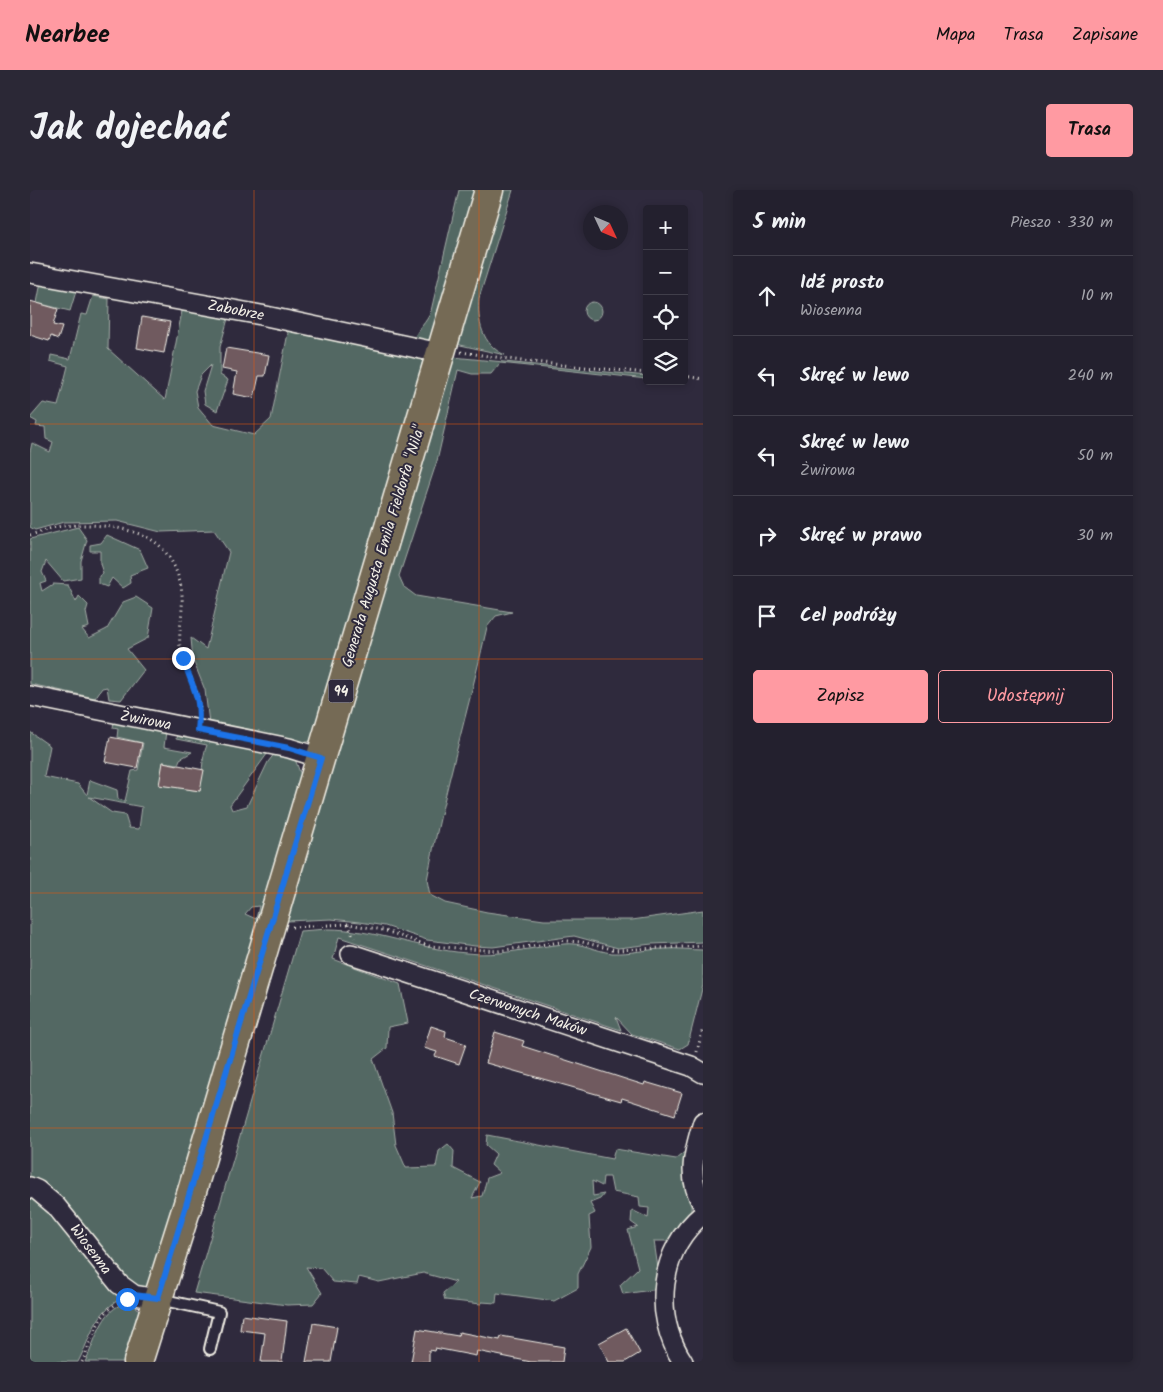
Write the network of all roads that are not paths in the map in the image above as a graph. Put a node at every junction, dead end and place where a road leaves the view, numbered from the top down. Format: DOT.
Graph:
graph roads {
  1 [pos="489,190"];
  2 [pos="30,274"];
  3 [pos="441,351"];
  4 [pos="30,696"];
  5 [pos="321,758"];
  6 [pos="351,954"];
  7 [pos="698,1070"];
  8 [pos="703,1122"];
  9 [pos="30,1187"];
  10 [pos="703,1205"];
  11 [pos="703,1214"];
  12 [pos="146,1297"];
  13 [pos="210,1349"];
  14 [pos="138,1362"];
  15 [pos="683,1362"];
  1 -- 3 [label="main road, Generała Augusta Emila Fieldorfa \"Nila\" / 94"];
  2 -- 3 [label="street, Zabobrze"];
  3 -- 5 [label="main road, Generała Augusta Emila Fieldorfa \"Nila\" / 94"];
  4 -- 5 [label="street, Żwirowa"];
  5 -- 12 [label="main road, Generała Augusta Emila Fieldorfa \"Nila\" / 94"];
  6 -- 7 [label="street, Czerwonych Maków"];
  8 -- 10 [label="street"];
  9 -- 12 [label="street, Wiosenna"];
  11 -- 15 [label="street"];
  12 -- 13 [label="lane"];
  12 -- 14 [label="main road, Generała Augusta Emila Fieldorfa \"Nila\" / 94"];
}
